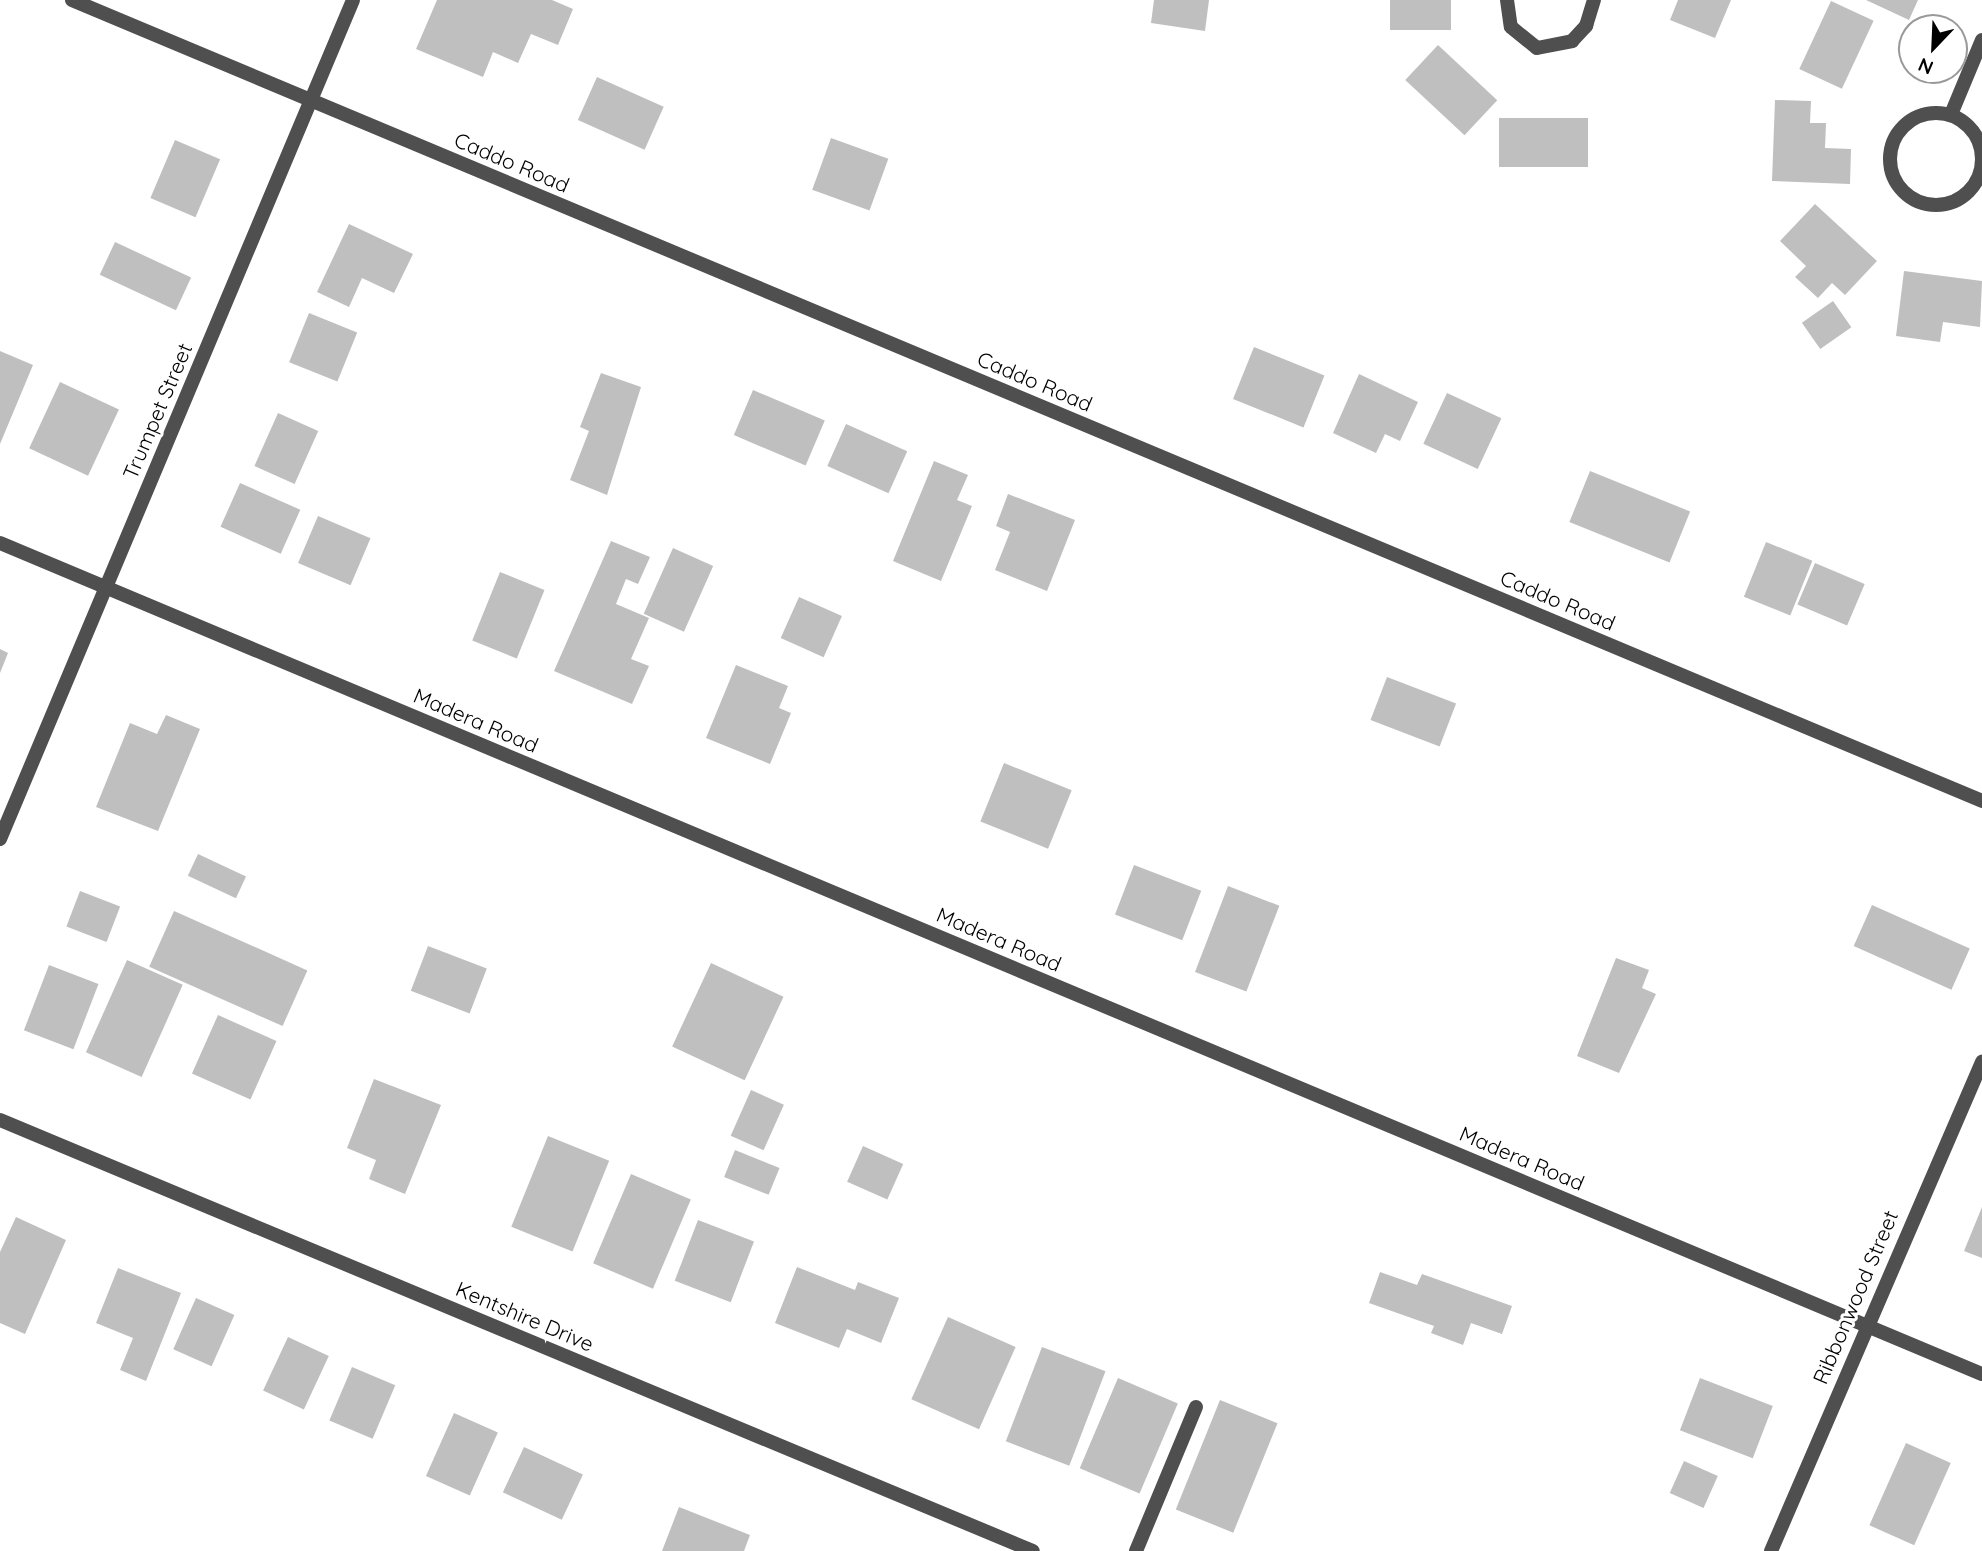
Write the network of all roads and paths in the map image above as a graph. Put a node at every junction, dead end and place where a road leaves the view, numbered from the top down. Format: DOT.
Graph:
graph roads {
  1 [pos="72,0"];
  2 [pos="354,0"];
  3 [pos="1507,0"];
  4 [pos="1594,0"];
  5 [pos="1982,40"];
  6 [pos="309,99"];
  7 [pos="1952,112"];
  8 [pos="0,543"];
  9 [pos="106,588"];
  10 [pos="1982,801"];
  11 [pos="0,839"];
  12 [pos="1982,1062"];
  13 [pos="0,1120"];
  14 [pos="1865,1325"];
  15 [pos="1982,1374"];
  16 [pos="1196,1407"];
  17 [pos="1033,1551"];
  18 [pos="1136,1551"];
  19 [pos="1770,1551"];
  1 -- 6 [label="street, Caddo Road"];
  2 -- 6 [label="street, Trumpet Street"];
  3 -- 4 [label="street"];
  5 -- 7 [label="street"];
  6 -- 9 [label="street, Trumpet Street"];
  6 -- 10 [label="street, Caddo Road"];
  7 -- 7 [label="street"];
  8 -- 9 [label="street, Madera Road"];
  9 -- 11 [label="street, Trumpet Street"];
  9 -- 14 [label="street, Madera Road"];
  12 -- 14 [label="street, Ribbonwood Street"];
  13 -- 17 [label="street, Kentshire Drive"];
  14 -- 15 [label="street, Madera Road"];
  14 -- 19 [label="street, Ribbonwood Street"];
  16 -- 18 [label="street"];
}
